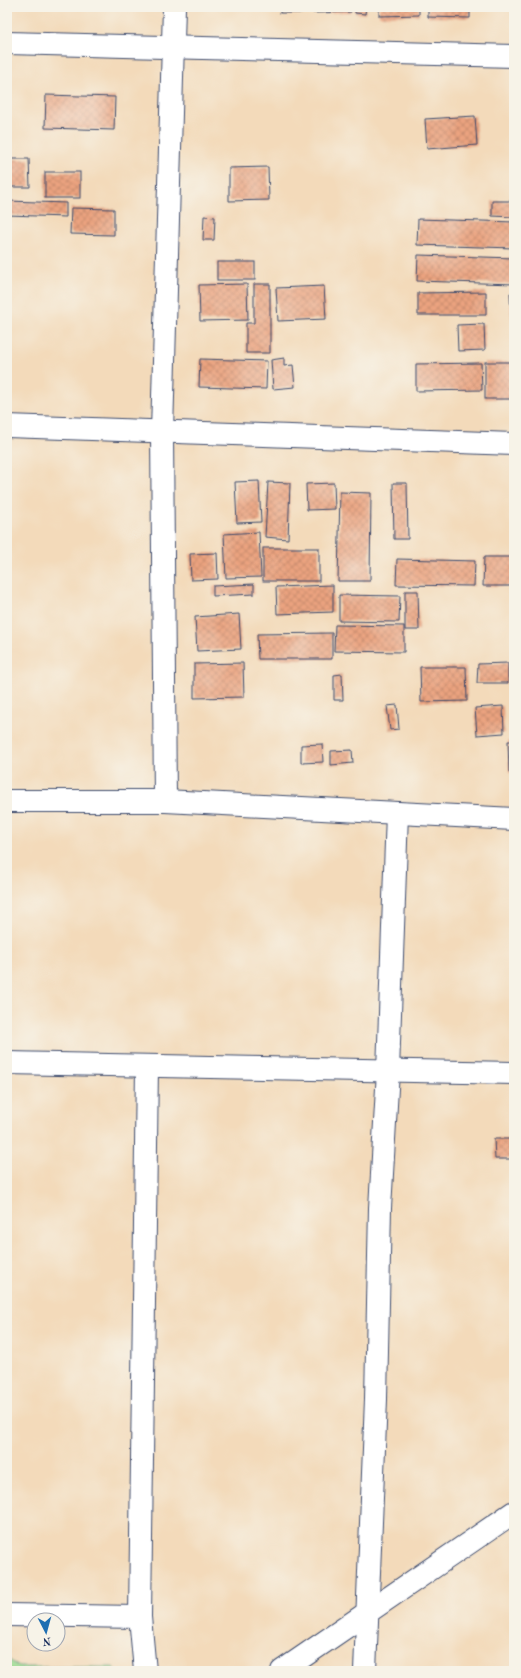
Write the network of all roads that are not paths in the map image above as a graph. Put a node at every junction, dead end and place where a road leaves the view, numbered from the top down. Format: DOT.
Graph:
graph roads {
  1 [pos="174,7"];
  2 [pos="7,43"];
  3 [pos="174,46"];
  4 [pos="514,56"];
  5 [pos="7,426"];
  6 [pos="162,432"];
  7 [pos="514,444"];
  8 [pos="165,801"];
  9 [pos="7,802"];
  10 [pos="398,813"];
  11 [pos="514,819"];
  12 [pos="7,1063"];
  13 [pos="147,1066"];
  14 [pos="388,1071"];
  15 [pos="514,1073"];
  16 [pos="514,1512"];
  17 [pos="366,1612"];
  18 [pos="7,1614"];
  19 [pos="140,1617"];
  20 [pos="145,1671"];
  21 [pos="282,1671"];
  22 [pos="365,1671"];
  1 -- 3 [label="street"];
  2 -- 3 [label="street"];
  3 -- 4 [label="street"];
  3 -- 6 [label="street"];
  5 -- 6 [label="street"];
  6 -- 7 [label="street"];
  6 -- 8 [label="street"];
  8 -- 9 [label="street"];
  8 -- 10 [label="street"];
  10 -- 11 [label="street"];
  10 -- 14 [label="street"];
  12 -- 13 [label="street"];
  13 -- 14 [label="street"];
  13 -- 19 [label="street"];
  14 -- 15 [label="street"];
  14 -- 17 [label="street"];
  16 -- 17 [label="street"];
  17 -- 21 [label="street"];
  17 -- 22 [label="street"];
  18 -- 19 [label="street"];
  19 -- 20 [label="street"];
}
